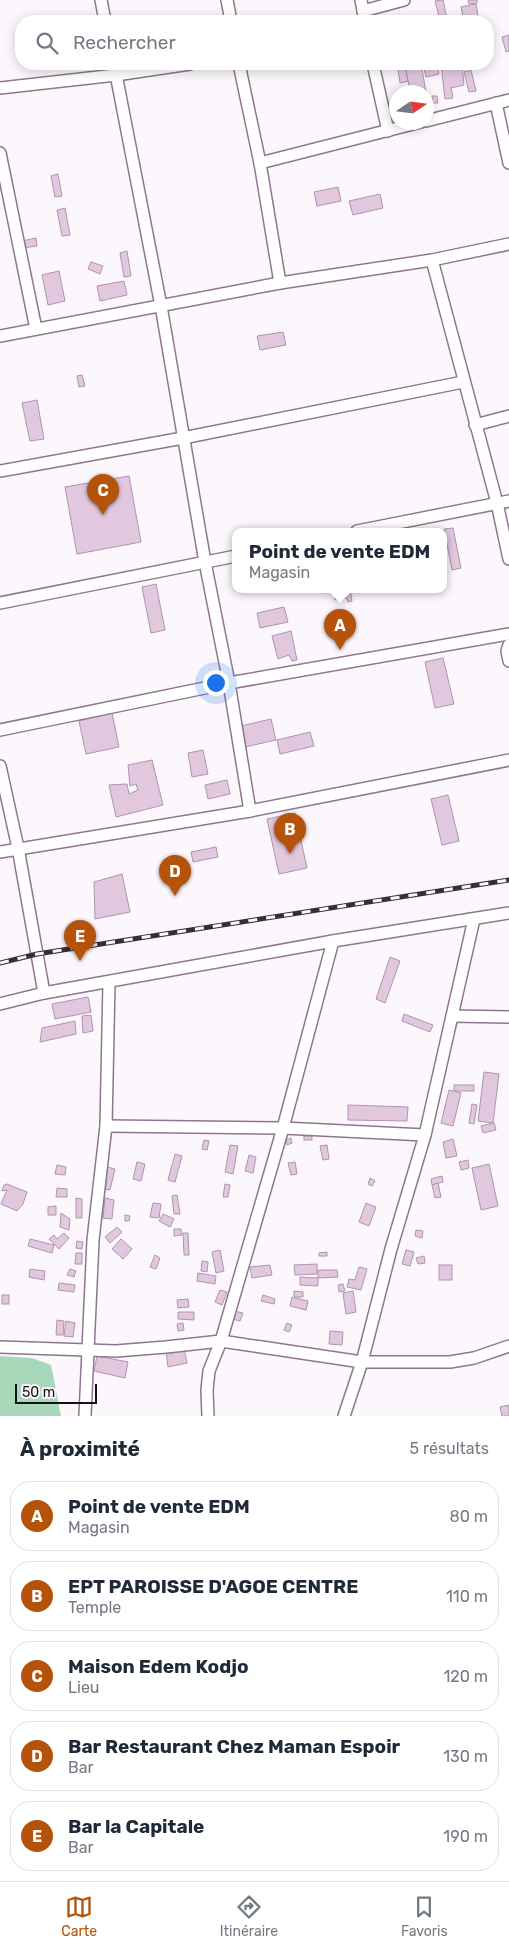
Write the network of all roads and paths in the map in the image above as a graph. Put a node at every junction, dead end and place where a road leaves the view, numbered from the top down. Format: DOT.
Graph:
graph roads {
  1 [pos="101,0"];
  2 [pos="227,0"];
  3 [pos="404,0"];
  4 [pos="363,11"];
  5 [pos="104,15"];
  6 [pos="230,15"];
  7 [pos="115,70"];
  8 [pos="240,70"];
  9 [pos="374,70"];
  10 [pos="0,88"];
  11 [pos="509,100"];
  12 [pos="496,103"];
  13 [pos="434,119"];
  14 [pos="392,130"];
  15 [pos="388,131"];
  16 [pos="0,154"];
  17 [pos="509,163"];
  18 [pos="260,164"];
  19 [pos="5,210"];
  20 [pos="509,244"];
  21 [pos="432,260"];
  22 [pos="280,283"];
  23 [pos="160,306"];
  24 [pos="36,329"];
  25 [pos="0,336"];
  26 [pos="463,382"];
  27 [pos="509,416"];
  28 [pos="475,425"];
  29 [pos="183,438"];
  30 [pos="0,471"];
  31 [pos="509,501"];
  32 [pos="496,502"];
  33 [pos="371,528"];
  34 [pos="232,557"];
  35 [pos="509,559"];
  36 [pos="205,562"];
  37 [pos="0,603"];
  38 [pos="509,634"];
  39 [pos="509,645"];
  40 [pos="509,661"];
  41 [pos="228,684"];
  42 [pos="0,730"];
  43 [pos="509,760"];
  44 [pos="0,766"];
  45 [pos="250,812"];
  46 [pos="18,848"];
  47 [pos="0,852"];
  48 [pos="509,913"];
  49 [pos="474,919"];
  50 [pos="333,941"];
  51 [pos="109,983"];
  52 [pos="44,993"];
  53 [pos="0,1004"];
  54 [pos="452,1016"];
  55 [pos="509,1017"];
  56 [pos="106,1126"];
  57 [pos="282,1128"];
  58 [pos="425,1135"];
  59 [pos="221,1341"];
  60 [pos="0,1346"];
  61 [pos="509,1346"];
  62 [pos="89,1351"];
  63 [pos="362,1362"];
  64 [pos="86,1416"];
  65 [pos="208,1416"];
  66 [pos="344,1416"];
  1 -- 5 [label="street"];
  2 -- 6 [label="street"];
  3 -- 4 [label="street"];
  7 -- 10 [label="street"];
  7 -- 23 [label="street"];
  8 -- 18 [label="street"];
  9 -- 15 [label="street"];
  11 -- 12 [label="street"];
  12 -- 13 [label="street"];
  12 -- 17 [label="street"];
  14 -- 15 [label="street"];
  15 -- 18 [label="street"];
  16 -- 19 [label="street"];
  18 -- 22 [label="street"];
  19 -- 24 [label="street"];
  20 -- 21 [label="street"];
  21 -- 22 [label="street"];
  21 -- 26 [label="street"];
  22 -- 23 [label="street"];
  23 -- 24 [label="street"];
  23 -- 29 [label="street"];
  24 -- 25 [label="street"];
  26 -- 28 [label="street"];
  26 -- 29 [label="street"];
  27 -- 28 [label="street"];
  28 -- 32 [label="street"];
  29 -- 30 [label="street"];
  29 -- 36 [label="street"];
  31 -- 32 [label="street"];
  32 -- 33 [label="street"];
  32 -- 35 [label="street"];
  34 -- 36 [label="street"];
  36 -- 37 [label="street"];
  36 -- 41 [label="street"];
  38 -- 41 [label="street"];
  39 -- 40 [label="street"];
  41 -- 42 [label="street"];
  41 -- 45 [label="street"];
  43 -- 45 [label="street"];
  44 -- 46 [label="street"];
  45 -- 46 [label="street"];
  46 -- 47 [label="street"];
  46 -- 52 [label="street"];
  48 -- 49 [label="street"];
  49 -- 50 [label="street"];
  49 -- 54 [label="street"];
  50 -- 51 [label="street"];
  50 -- 57 [label="street"];
  51 -- 52 [label="street"];
  51 -- 56 [label="street"];
  52 -- 53 [label="street"];
  54 -- 55 [label="street"];
  54 -- 58 [label="street"];
  56 -- 57 [label="street"];
  56 -- 62 [label="street"];
  57 -- 58 [label="street"];
  57 -- 59 [label="street"];
  58 -- 63 [label="street"];
  59 -- 62 [label="street"];
  59 -- 63 [label="street"];
  59 -- 65 [label="street"];
  60 -- 62 [label="street"];
  61 -- 63 [label="street"];
  62 -- 64 [label="street"];
  63 -- 66 [label="street"];
}
